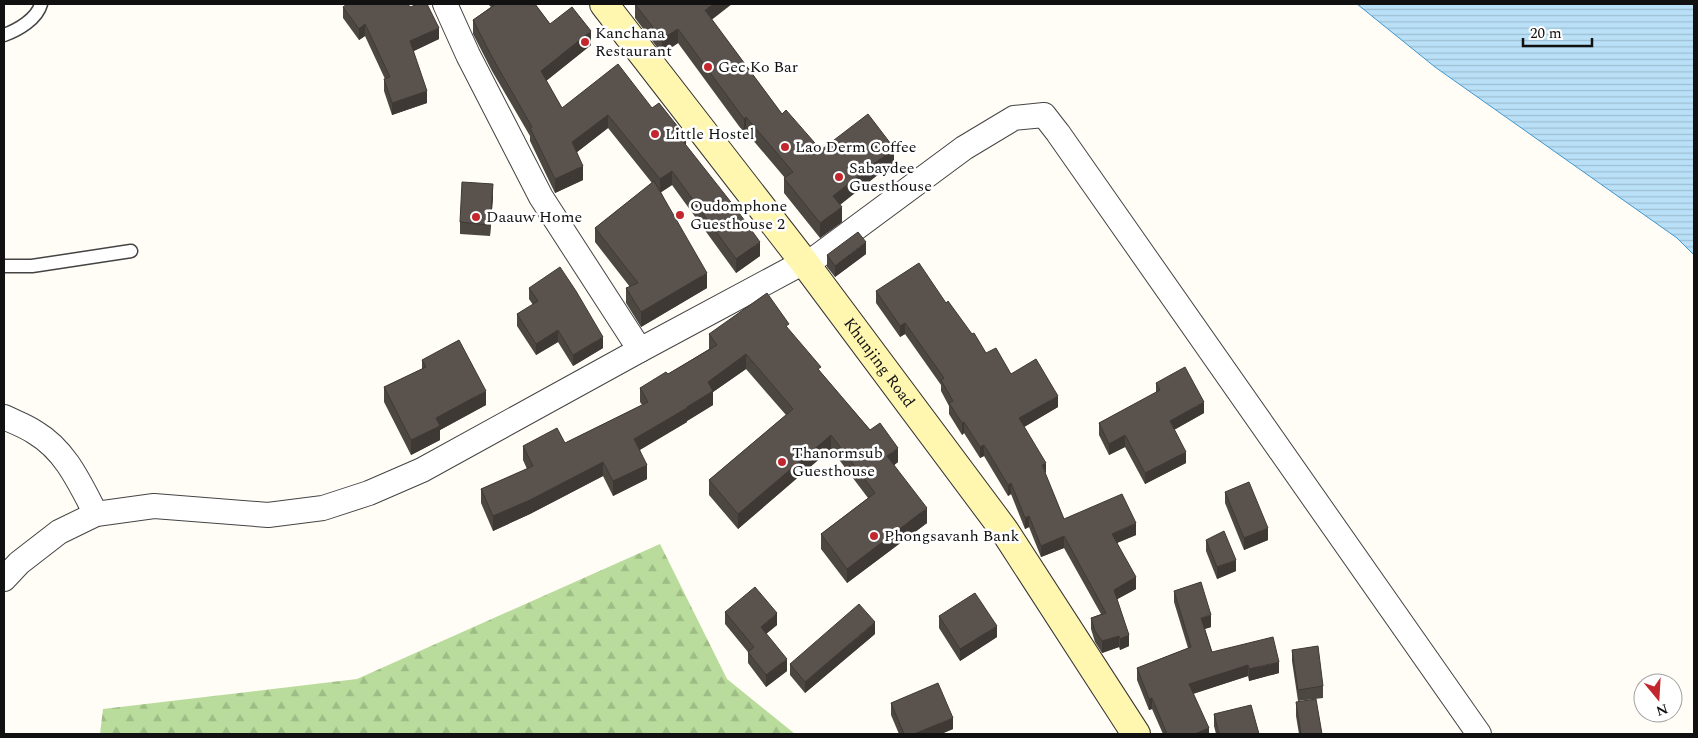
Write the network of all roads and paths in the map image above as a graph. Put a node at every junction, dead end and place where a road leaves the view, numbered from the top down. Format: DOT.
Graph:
graph roads {
  1 [pos="41,4"];
  2 [pos="445,4"];
  3 [pos="604,4"];
  4 [pos="4,35"];
  5 [pos="130,251"];
  6 [pos="805,264"];
  7 [pos="4,266"];
  8 [pos="640,350"];
  9 [pos="4,417"];
  10 [pos="96,514"];
  11 [pos="4,579"];
  12 [pos="1136,734"];
  13 [pos="1479,734"];
  1 -- 4 [label="lane"];
  2 -- 8 [label="street"];
  3 -- 6 [label="main road, Khunjing Road"];
  5 -- 7 [label="lane"];
  6 -- 8 [label="street"];
  6 -- 12 [label="main road, Khunjing Road"];
  6 -- 13 [label="street"];
  8 -- 10 [label="street"];
  9 -- 10 [label="street"];
  10 -- 11 [label="street"];
}
